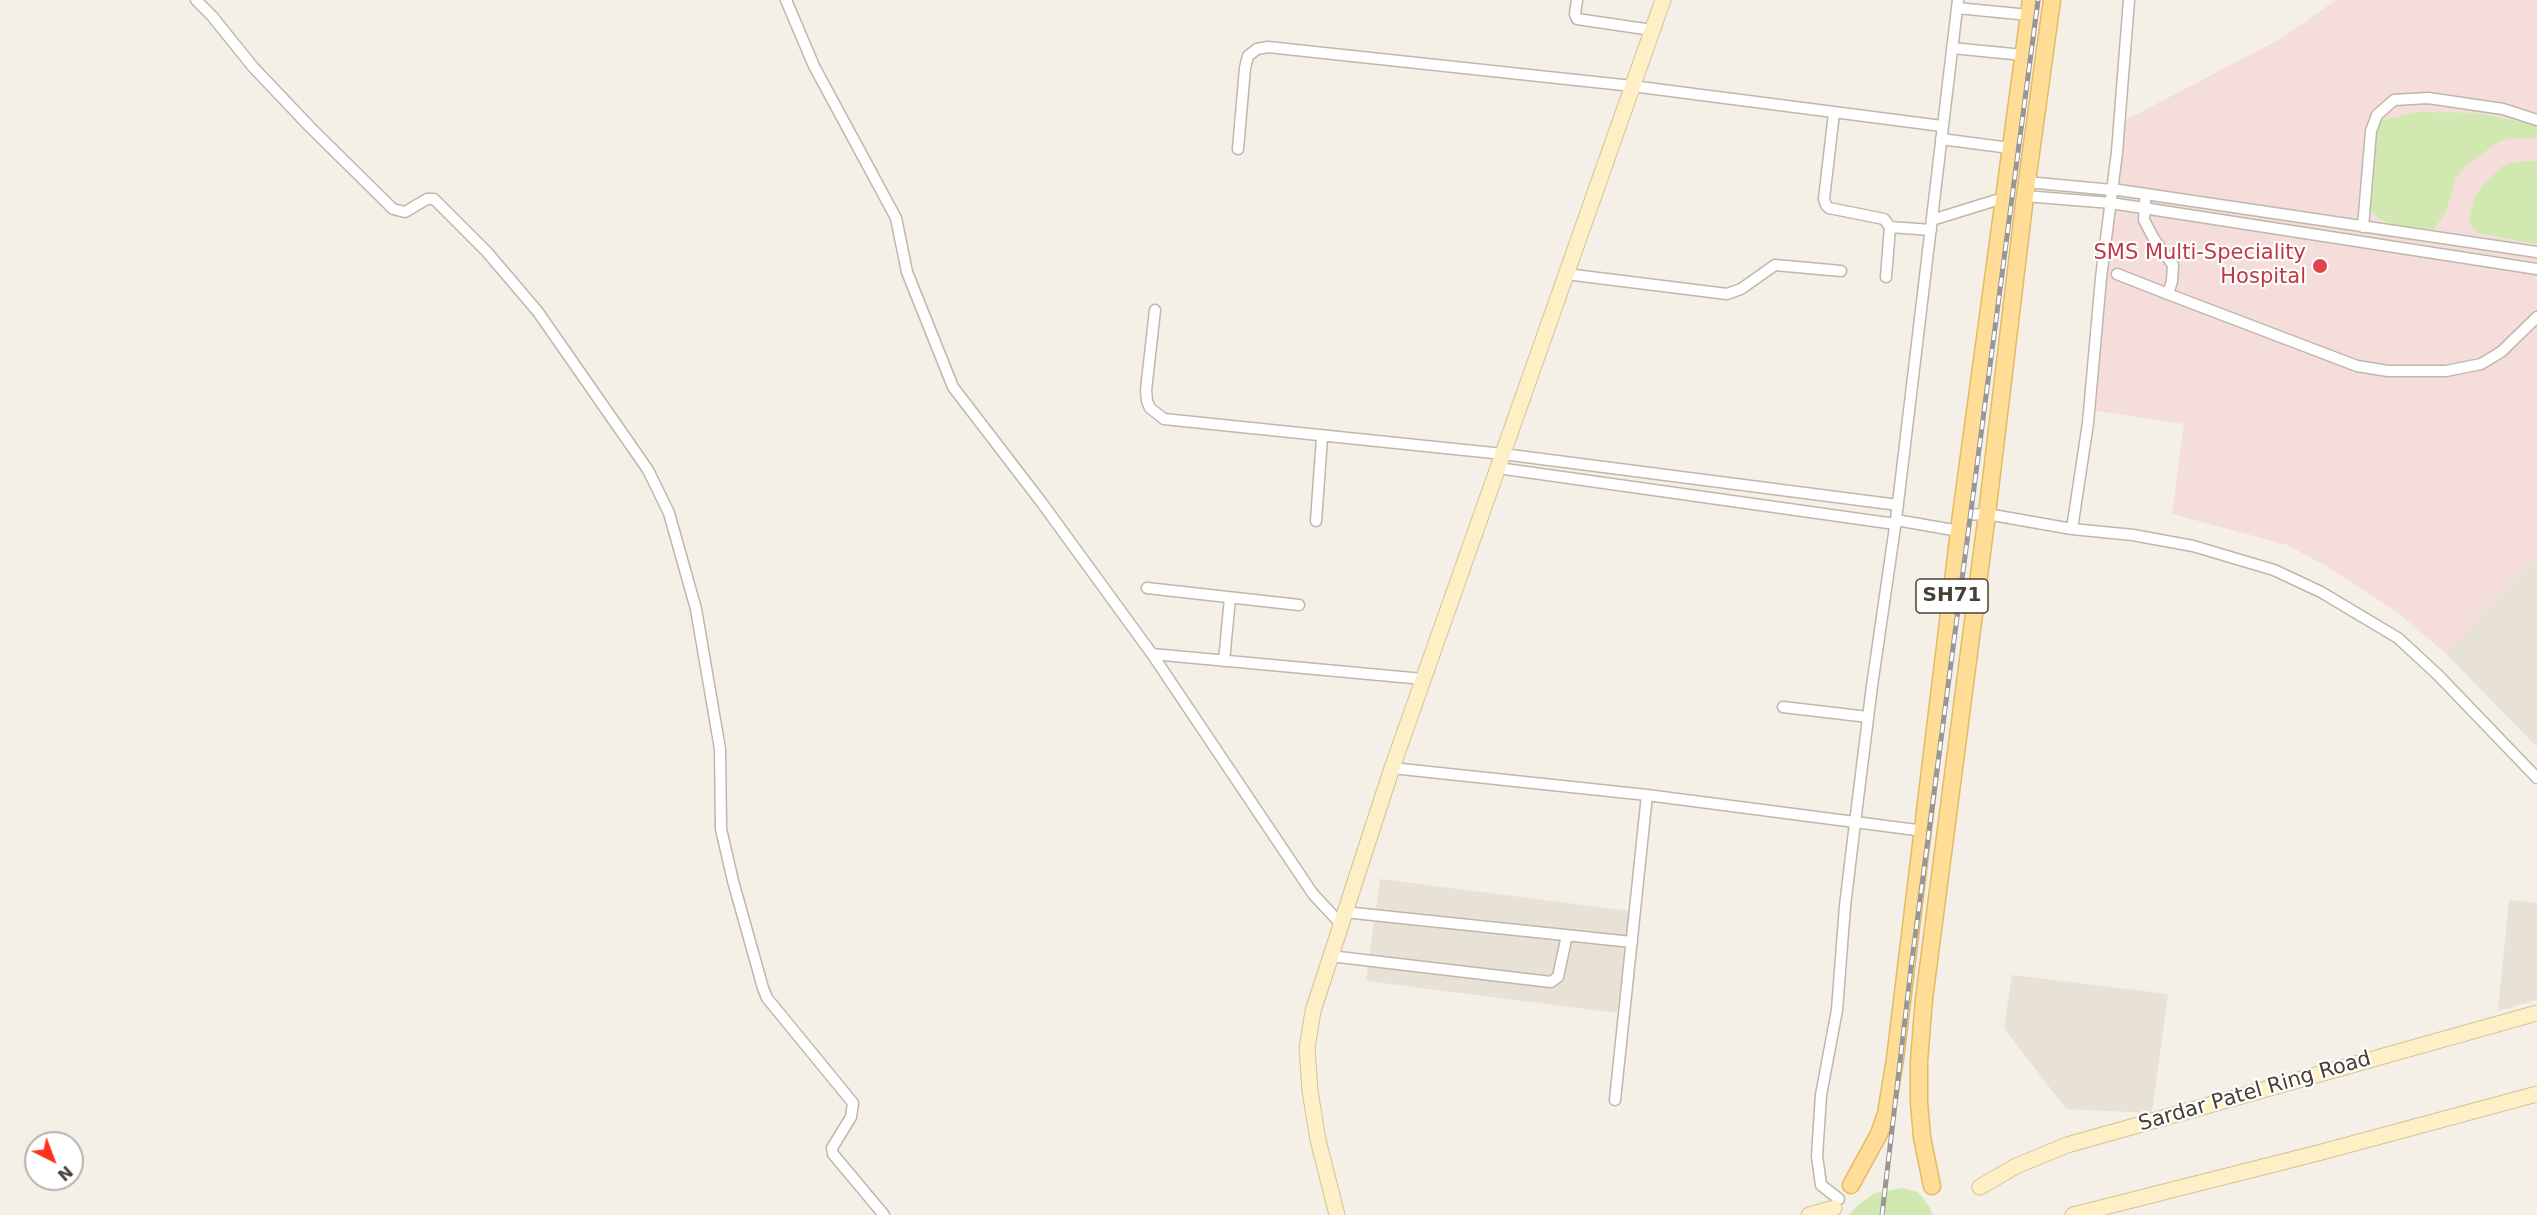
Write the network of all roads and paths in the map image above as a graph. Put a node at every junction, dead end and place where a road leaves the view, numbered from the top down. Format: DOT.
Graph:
graph roads {
  1 [pos="196,0"];
  2 [pos="786,0"];
  3 [pos="1577,0"];
  4 [pos="1663,0"];
  5 [pos="2052,0"];
  6 [pos="2129,0"];
  7 [pos="1957,4"];
  8 [pos="2030,7"];
  9 [pos="1652,30"];
  10 [pos="1952,48"];
  11 [pos="2023,55"];
  12 [pos="1632,86"];
  13 [pos="1834,112"];
  14 [pos="2537,120"];
  15 [pos="1942,126"];
  16 [pos="1941,139"];
  17 [pos="2010,148"];
  18 [pos="1238,149"];
  19 [pos="2026,189"];
  20 [pos="2112,189"];
  21 [pos="2146,195"];
  22 [pos="2003,198"];
  23 [pos="2111,202"];
  24 [pos="2145,208"];
  25 [pos="1931,225"];
  26 [pos="1890,227"];
  27 [pos="2363,227"];
  28 [pos="2458,242"];
  29 [pos="2537,252"];
  30 [pos="2456,257"];
  31 [pos="2537,269"];
  32 [pos="1841,271"];
  33 [pos="1566,274"];
  34 [pos="2117,274"];
  35 [pos="1886,277"];
  36 [pos="2168,294"];
  37 [pos="1155,309"];
  38 [pos="2537,317"];
  39 [pos="1322,437"];
  40 [pos="1501,461"];
  41 [pos="1898,505"];
  42 [pos="1988,514"];
  43 [pos="1316,520"];
  44 [pos="1896,522"];
  45 [pos="1960,523"];
  46 [pos="2072,529"];
  47 [pos="1147,588"];
  48 [pos="1230,598"];
  49 [pos="1299,605"];
  50 [pos="1152,654"];
  51 [pos="1224,661"];
  52 [pos="1423,679"];
  53 [pos="1783,707"];
  54 [pos="1868,717"];
  55 [pos="1392,768"];
  56 [pos="2534,770"];
  57 [pos="1647,795"];
  58 [pos="1855,823"];
  59 [pos="1924,831"];
  60 [pos="1342,917"];
  61 [pos="1567,935"];
  62 [pos="1632,942"];
  63 [pos="1330,956"];
  64 [pos="2537,1013"];
  65 [pos="2537,1095"];
  66 [pos="1615,1100"];
  67 [pos="1851,1185"];
  68 [pos="1932,1186"];
  69 [pos="1980,1187"];
  70 [pos="1836,1203"];
  71 [pos="884,1215"];
  72 [pos="1337,1215"];
  73 [pos="1809,1215"];
  74 [pos="2073,1215"];
  1 -- 71 [label="street"];
  2 -- 50 [label="street"];
  3 -- 9 [label="street"];
  4 -- 9 [label="street"];
  5 -- 19 [label="main road, SH71"];
  6 -- 20 [label="street"];
  7 -- 8 [label="street"];
  7 -- 10 [label="street"];
  8 -- 11 [label="main road, SH71"];
  9 -- 12 [label="street"];
  10 -- 11 [label="street"];
  10 -- 15 [label="street"];
  11 -- 17 [label="main road, SH71"];
  12 -- 13 [label="street"];
  12 -- 18 [label="street"];
  12 -- 33 [label="street"];
  13 -- 15 [label="street"];
  13 -- 26 [label="street"];
  14 -- 27 [label="street"];
  15 -- 16 [label="street"];
  16 -- 17 [label="street"];
  16 -- 25 [label="street"];
  17 -- 22 [label="main road, SH71"];
  19 -- 20 [label="street"];
  19 -- 23 [label="street"];
  19 -- 42 [label="main road, SH71"];
  20 -- 21 [label="street"];
  20 -- 23 [label="street"];
  21 -- 24 [label="street"];
  21 -- 27 [label="street"];
  22 -- 25 [label="street"];
  22 -- 45 [label="main road, SH71"];
  23 -- 24 [label="street"];
  23 -- 46 [label="street"];
  24 -- 30 [label="street"];
  24 -- 36 [label="street"];
  25 -- 26 [label="street"];
  25 -- 41 [label="street"];
  26 -- 35 [label="street"];
  27 -- 28 [label="street"];
  28 -- 29 [label="street"];
  28 -- 30 [label="street"];
  30 -- 31 [label="street"];
  32 -- 33 [label="street"];
  33 -- 40 [label="street"];
  34 -- 36 [label="street"];
  36 -- 38 [label="street"];
  37 -- 39 [label="street"];
  39 -- 40 [label="street"];
  39 -- 43 [label="street"];
  40 -- 41 [label="street"];
  40 -- 44 [label="street"];
  40 -- 52 [label="street"];
  41 -- 44 [label="street"];
  42 -- 45 [label="street"];
  42 -- 46 [label="street"];
  42 -- 68 [label="main road, SH71"];
  44 -- 45 [label="street"];
  44 -- 54 [label="street"];
  45 -- 59 [label="main road, SH71"];
  46 -- 56 [label="street"];
  47 -- 48 [label="street"];
  48 -- 49 [label="street"];
  48 -- 51 [label="street"];
  50 -- 51 [label="street"];
  50 -- 60 [label="street"];
  51 -- 52 [label="street"];
  52 -- 55 [label="street"];
  53 -- 54 [label="street"];
  54 -- 58 [label="street"];
  55 -- 57 [label="street"];
  55 -- 60 [label="street"];
  57 -- 58 [label="street"];
  57 -- 62 [label="street"];
  58 -- 59 [label="street"];
  58 -- 70 [label="street"];
  59 -- 67 [label="main road, SH71"];
  60 -- 61 [label="street"];
  60 -- 63 [label="street"];
  61 -- 62 [label="street"];
  61 -- 63 [label="street"];
  62 -- 66 [label="street"];
  63 -- 72 [label="street"];
  64 -- 69 [label="street, Sardar Patel Ring Road"];
  65 -- 74 [label="street"];
  70 -- 73 [label="street"];
}
